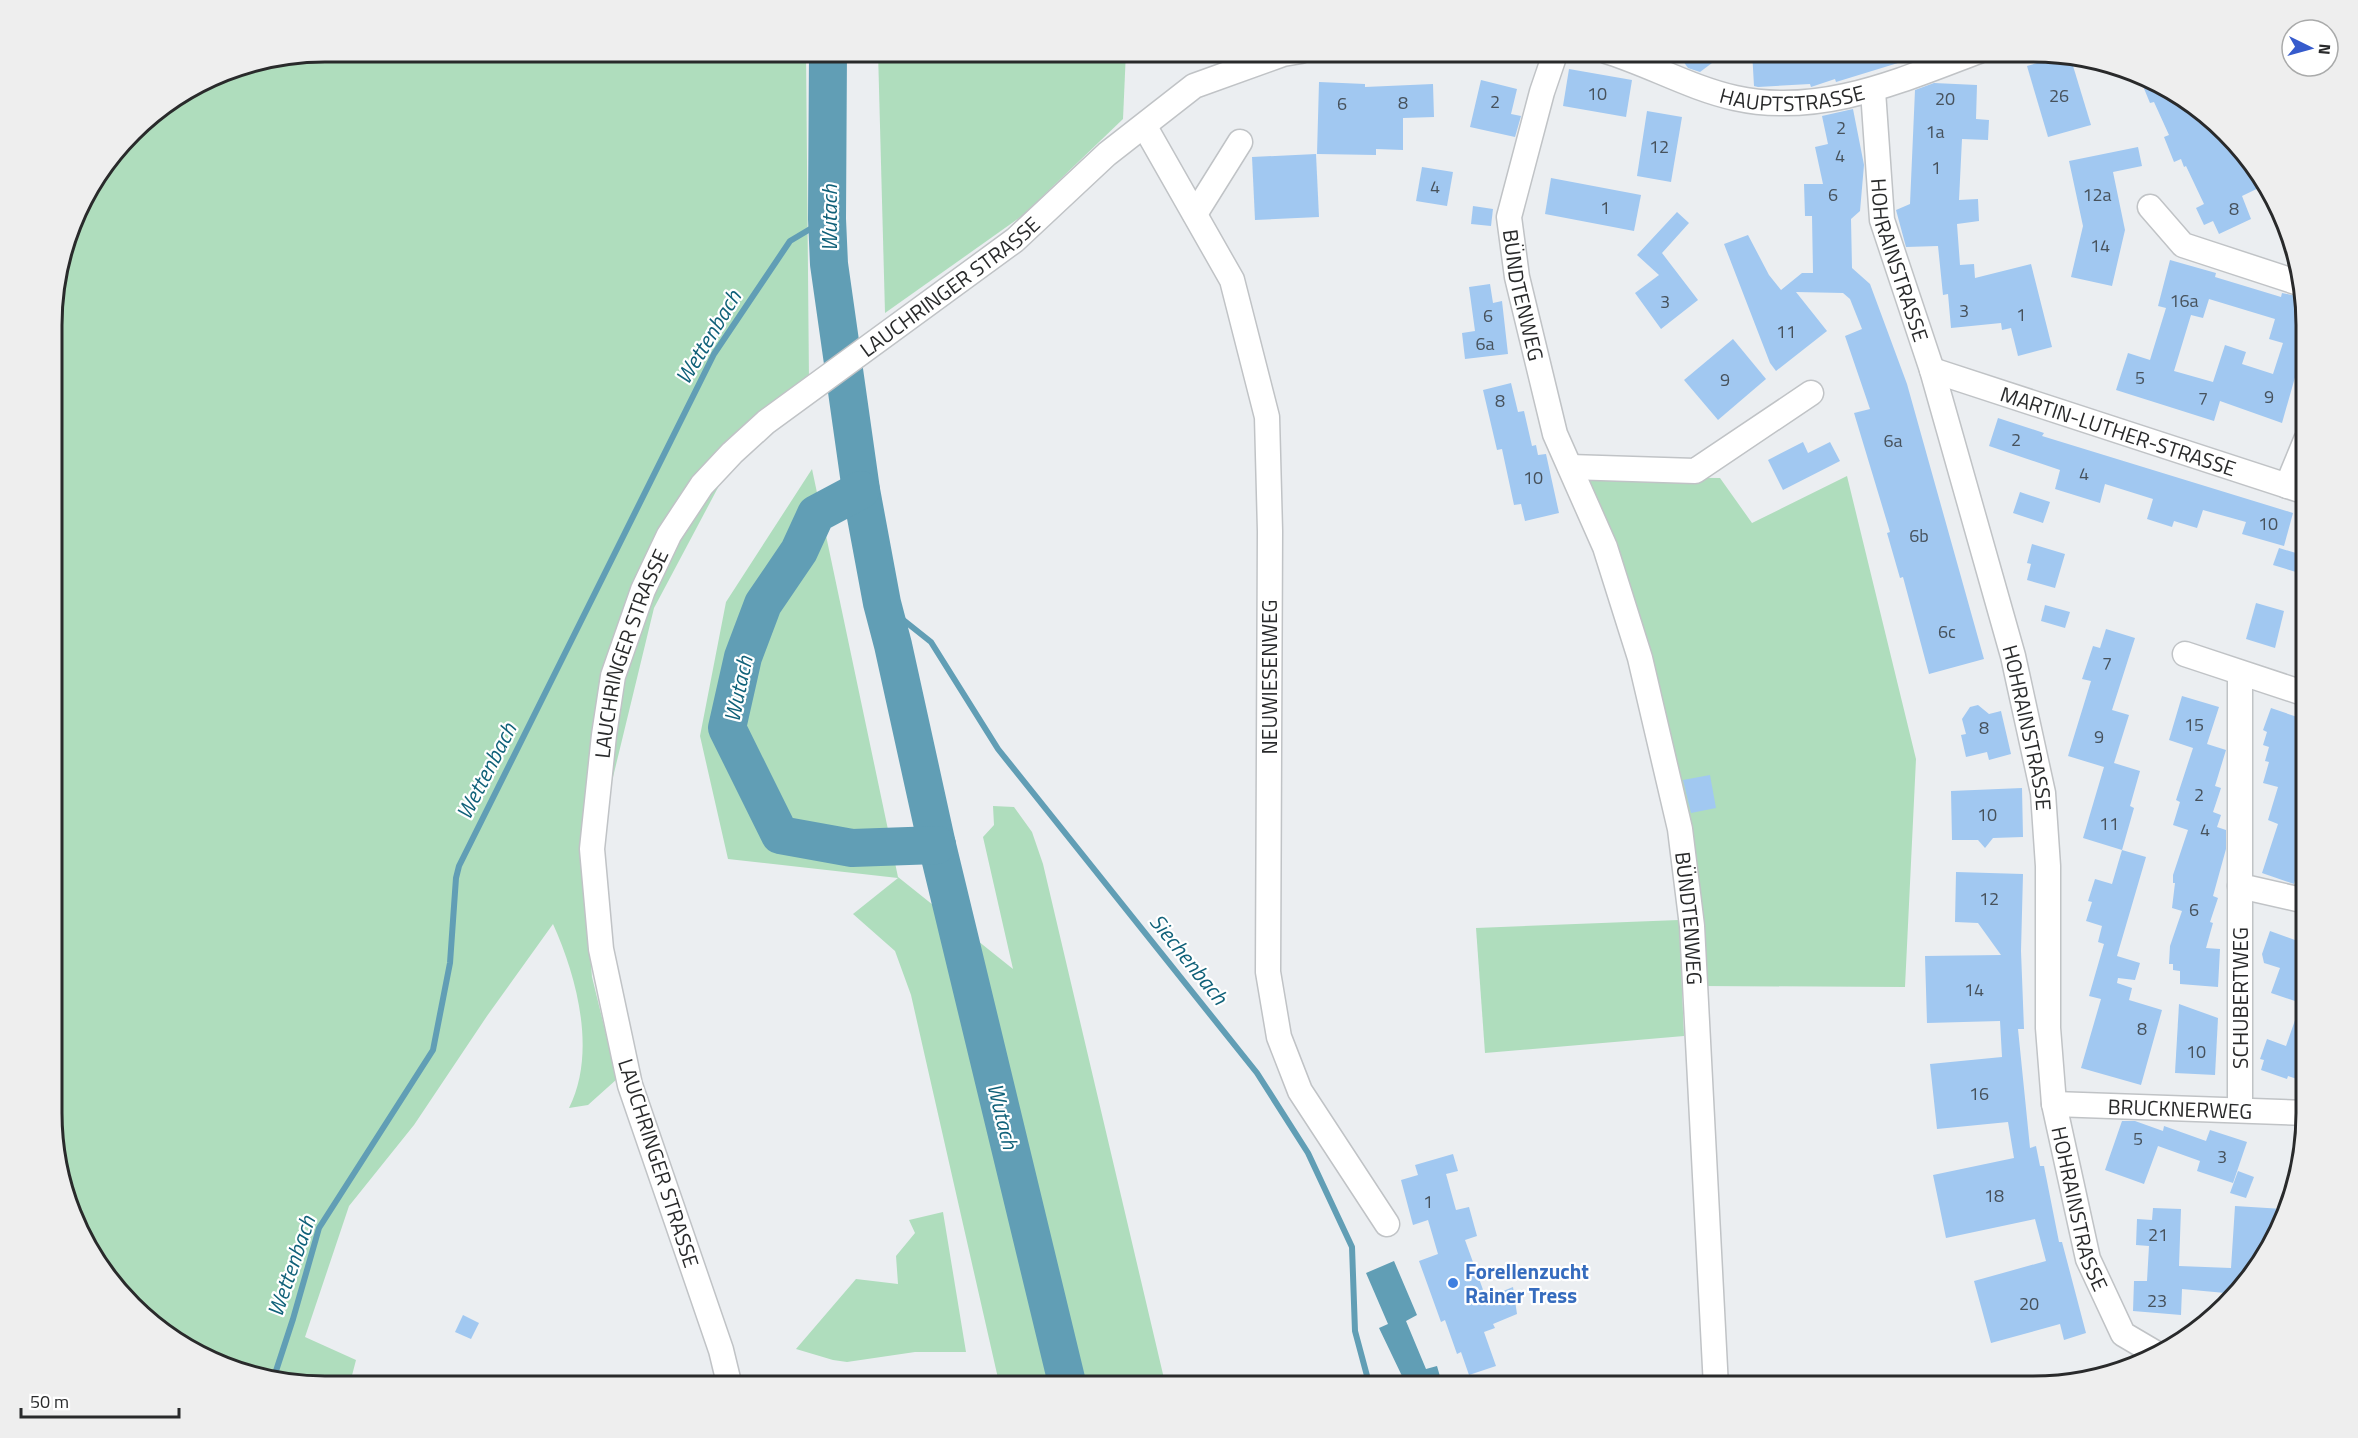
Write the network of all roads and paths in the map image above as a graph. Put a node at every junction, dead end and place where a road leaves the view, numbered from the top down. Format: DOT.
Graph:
graph roads {
  1 [pos="1261,62"];
  2 [pos="1552,62"];
  3 [pos="1636,62"];
  4 [pos="1950,62"];
  5 [pos="1873,91"];
  6 [pos="1145,127"];
  7 [pos="1240,142"];
  8 [pos="2150,207"];
  9 [pos="1195,214"];
  10 [pos="2292,281"];
  11 [pos="1932,370"];
  12 [pos="1811,393"];
  13 [pos="1570,467"];
  14 [pos="2296,489"];
  15 [pos="2185,654"];
  16 [pos="2240,673"];
  17 [pos="2296,691"];
  18 [pos="2240,886"];
  19 [pos="2296,899"];
  20 [pos="2054,1104"];
  21 [pos="2240,1110"];
  22 [pos="2296,1113"];
  23 [pos="1387,1224"];
  24 [pos="2149,1349"];
  25 [pos="727,1376"];
  26 [pos="1715,1376"];
  1 -- 6 [label="street"];
  2 -- 13 [label="street, BÜNDTENWEG"];
  3 -- 5 [label="street, HAUPTSTRASSE"];
  4 -- 5 [label="street, HAUPTSTRASSE"];
  5 -- 11 [label="street, HOHRAINSTRASSE"];
  6 -- 9 [label="street, NEUWIESENWEG"];
  6 -- 25 [label="street, LAUCHRINGER STRASSE"];
  7 -- 9 [label="street"];
  8 -- 10 [label="street"];
  9 -- 23 [label="street, NEUWIESENWEG"];
  11 -- 14 [label="street, MARTIN-LUTHER-STRASSE"];
  11 -- 20 [label="street, HOHRAINSTRASSE"];
  12 -- 13 [label="street"];
  13 -- 26 [label="street, BÜNDTENWEG"];
  15 -- 16 [label="street"];
  16 -- 17 [label="street"];
  16 -- 18 [label="street, SCHUBERTWEG"];
  18 -- 19 [label="street"];
  18 -- 21 [label="street, SCHUBERTWEG"];
  20 -- 21 [label="street, BRUCKNERWEG"];
  20 -- 24 [label="street, HOHRAINSTRASSE"];
  21 -- 22 [label="street, BRUCKNERWEG"];
}
